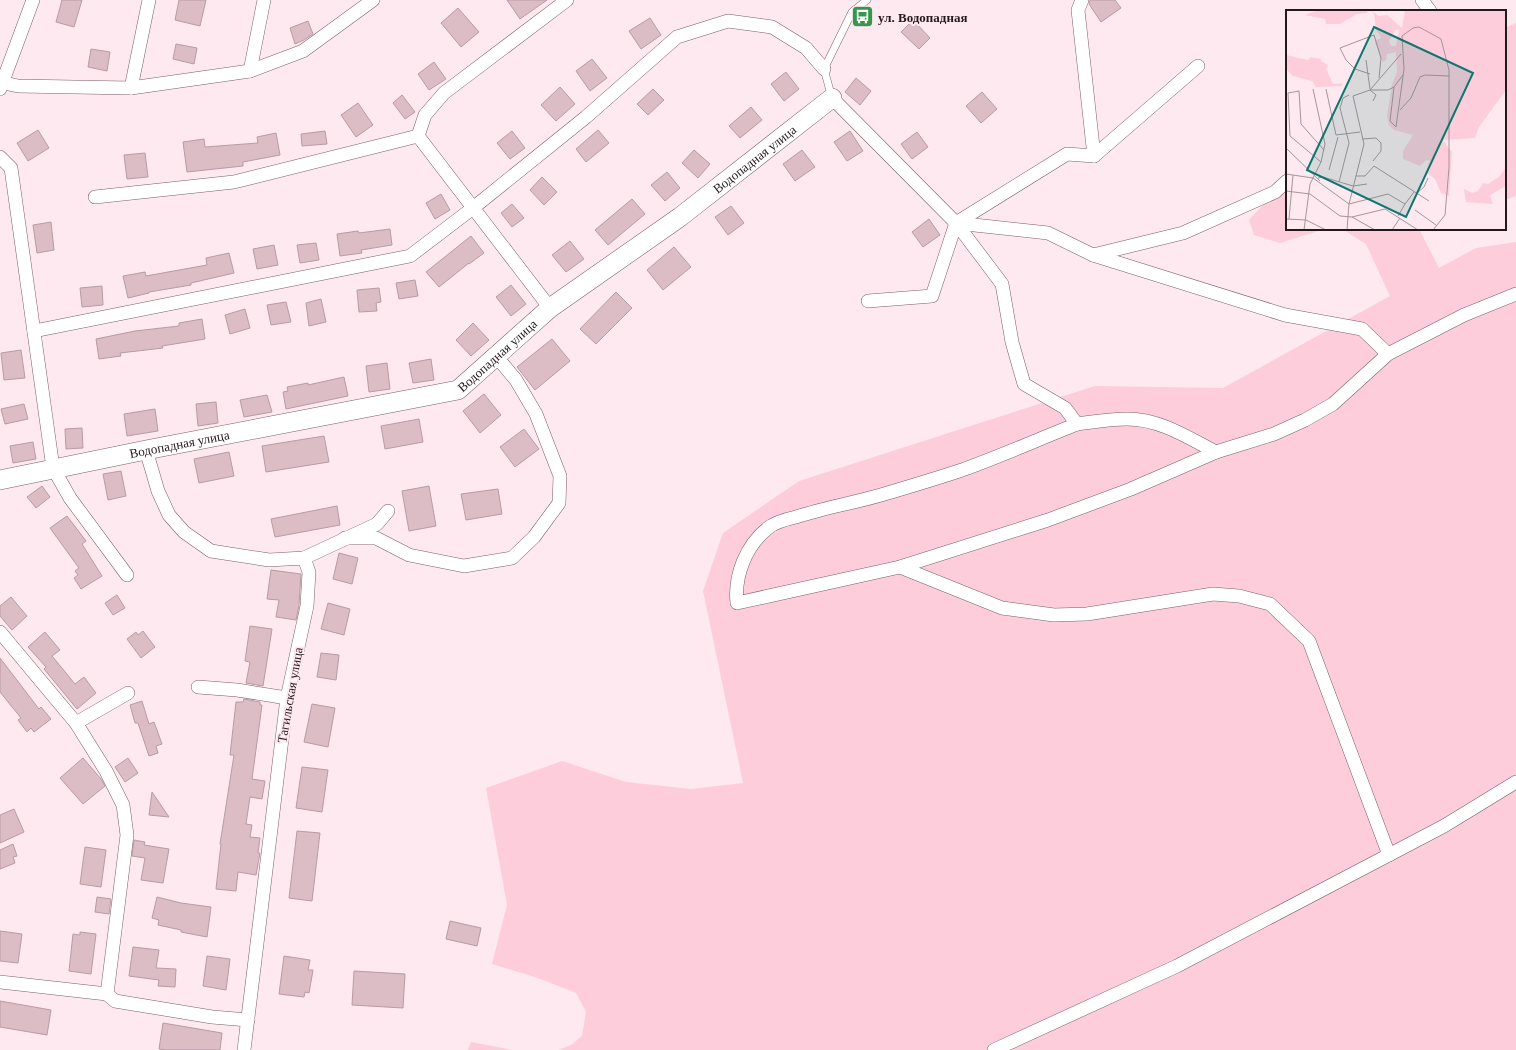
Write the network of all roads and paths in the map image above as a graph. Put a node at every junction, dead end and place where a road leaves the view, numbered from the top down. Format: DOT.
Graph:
graph roads {
  1 [pos="33,0"];
  2 [pos="149,0"];
  3 [pos="264,0"];
  4 [pos="373,0"];
  5 [pos="567,0"];
  6 [pos="867,0"];
  7 [pos="1082,0"];
  8 [pos="1422,0"];
  9 [pos="1429,10"];
  10 [pos="1198,66"];
  11 [pos="824,69"];
  12 [pos="250,71"];
  13 [pos="1,84"];
  14 [pos="131,88"];
  15 [pos="832,98"];
  16 [pos="418,136"];
  17 [pos="1094,156"];
  18 [pos="0,157"];
  19 [pos="1286,182"];
  20 [pos="95,197"];
  21 [pos="473,208"];
  22 [pos="956,224"];
  23 [pos="1093,255"];
  24 [pos="1516,294"];
  25 [pos="868,301"];
  26 [pos="550,308"];
  27 [pos="34,331"];
  28 [pos="1388,354"];
  29 [pos="496,356"];
  30 [pos="1077,424"];
  31 [pos="146,450"];
  32 [pos="1216,452"];
  33 [pos="53,468"];
  34 [pos="0,480"];
  35 [pos="388,511"];
  36 [pos="345,538"];
  37 [pos="304,558"];
  38 [pos="900,567"];
  39 [pos="127,575"];
  40 [pos="0,632"];
  41 [pos="198,687"];
  42 [pos="128,693"];
  43 [pos="287,698"];
  44 [pos="76,723"];
  45 [pos="1516,782"];
  46 [pos="1389,855"];
  47 [pos="0,982"];
  48 [pos="107,994"];
  49 [pos="248,1020"];
  50 [pos="247,1047"];
  51 [pos="994,1050"];
  1 -- 13 [label="street"];
  2 -- 14 [label="street"];
  3 -- 12 [label="street"];
  4 -- 12 [label="street"];
  5 -- 16 [label="street"];
  6 -- 11 [label="lane"];
  7 -- 17 [label="street"];
  8 -- 9 [label="street"];
  10 -- 17 [label="street"];
  11 -- 15 [label="lane"];
  11 -- 21 [label="street"];
  12 -- 14 [label="street"];
  13 -- 14 [label="street"];
  15 -- 22 [label="street"];
  15 -- 26 [label="street, Водопадная улица"];
  16 -- 20 [label="street"];
  16 -- 21 [label="street"];
  17 -- 22 [label="street"];
  18 -- 27 [label="street"];
  19 -- 23 [label="street"];
  21 -- 26 [label="street"];
  21 -- 27 [label="street"];
  22 -- 23 [label="street"];
  22 -- 25 [label="street"];
  22 -- 30 [label="street"];
  23 -- 28 [label="street"];
  24 -- 28 [label="street"];
  26 -- 29 [label="street, Водопадная улица"];
  27 -- 33 [label="street"];
  28 -- 32 [label="street"];
  29 -- 31 [label="street, Водопадная улица"];
  29 -- 36 [label="street"];
  30 -- 32 [label="street"];
  30 -- 38 [label="street"];
  31 -- 33 [label="street, Водопадная улица"];
  31 -- 37 [label="street"];
  32 -- 38 [label="street"];
  33 -- 34 [label="street, Водопадная улица"];
  33 -- 39 [label="street"];
  35 -- 36 [label="street"];
  36 -- 37 [label="street"];
  37 -- 43 [label="street, Тагильская улица"];
  38 -- 46 [label="street"];
  40 -- 44 [label="street"];
  41 -- 43 [label="street"];
  42 -- 44 [label="street"];
  43 -- 49 [label="street, Тагильская улица"];
  44 -- 48 [label="street"];
  45 -- 46 [label="street"];
  46 -- 51 [label="street"];
  47 -- 48 [label="street"];
  48 -- 49 [label="street"];
  49 -- 50 [label="street, Тагильская улица"];
}
